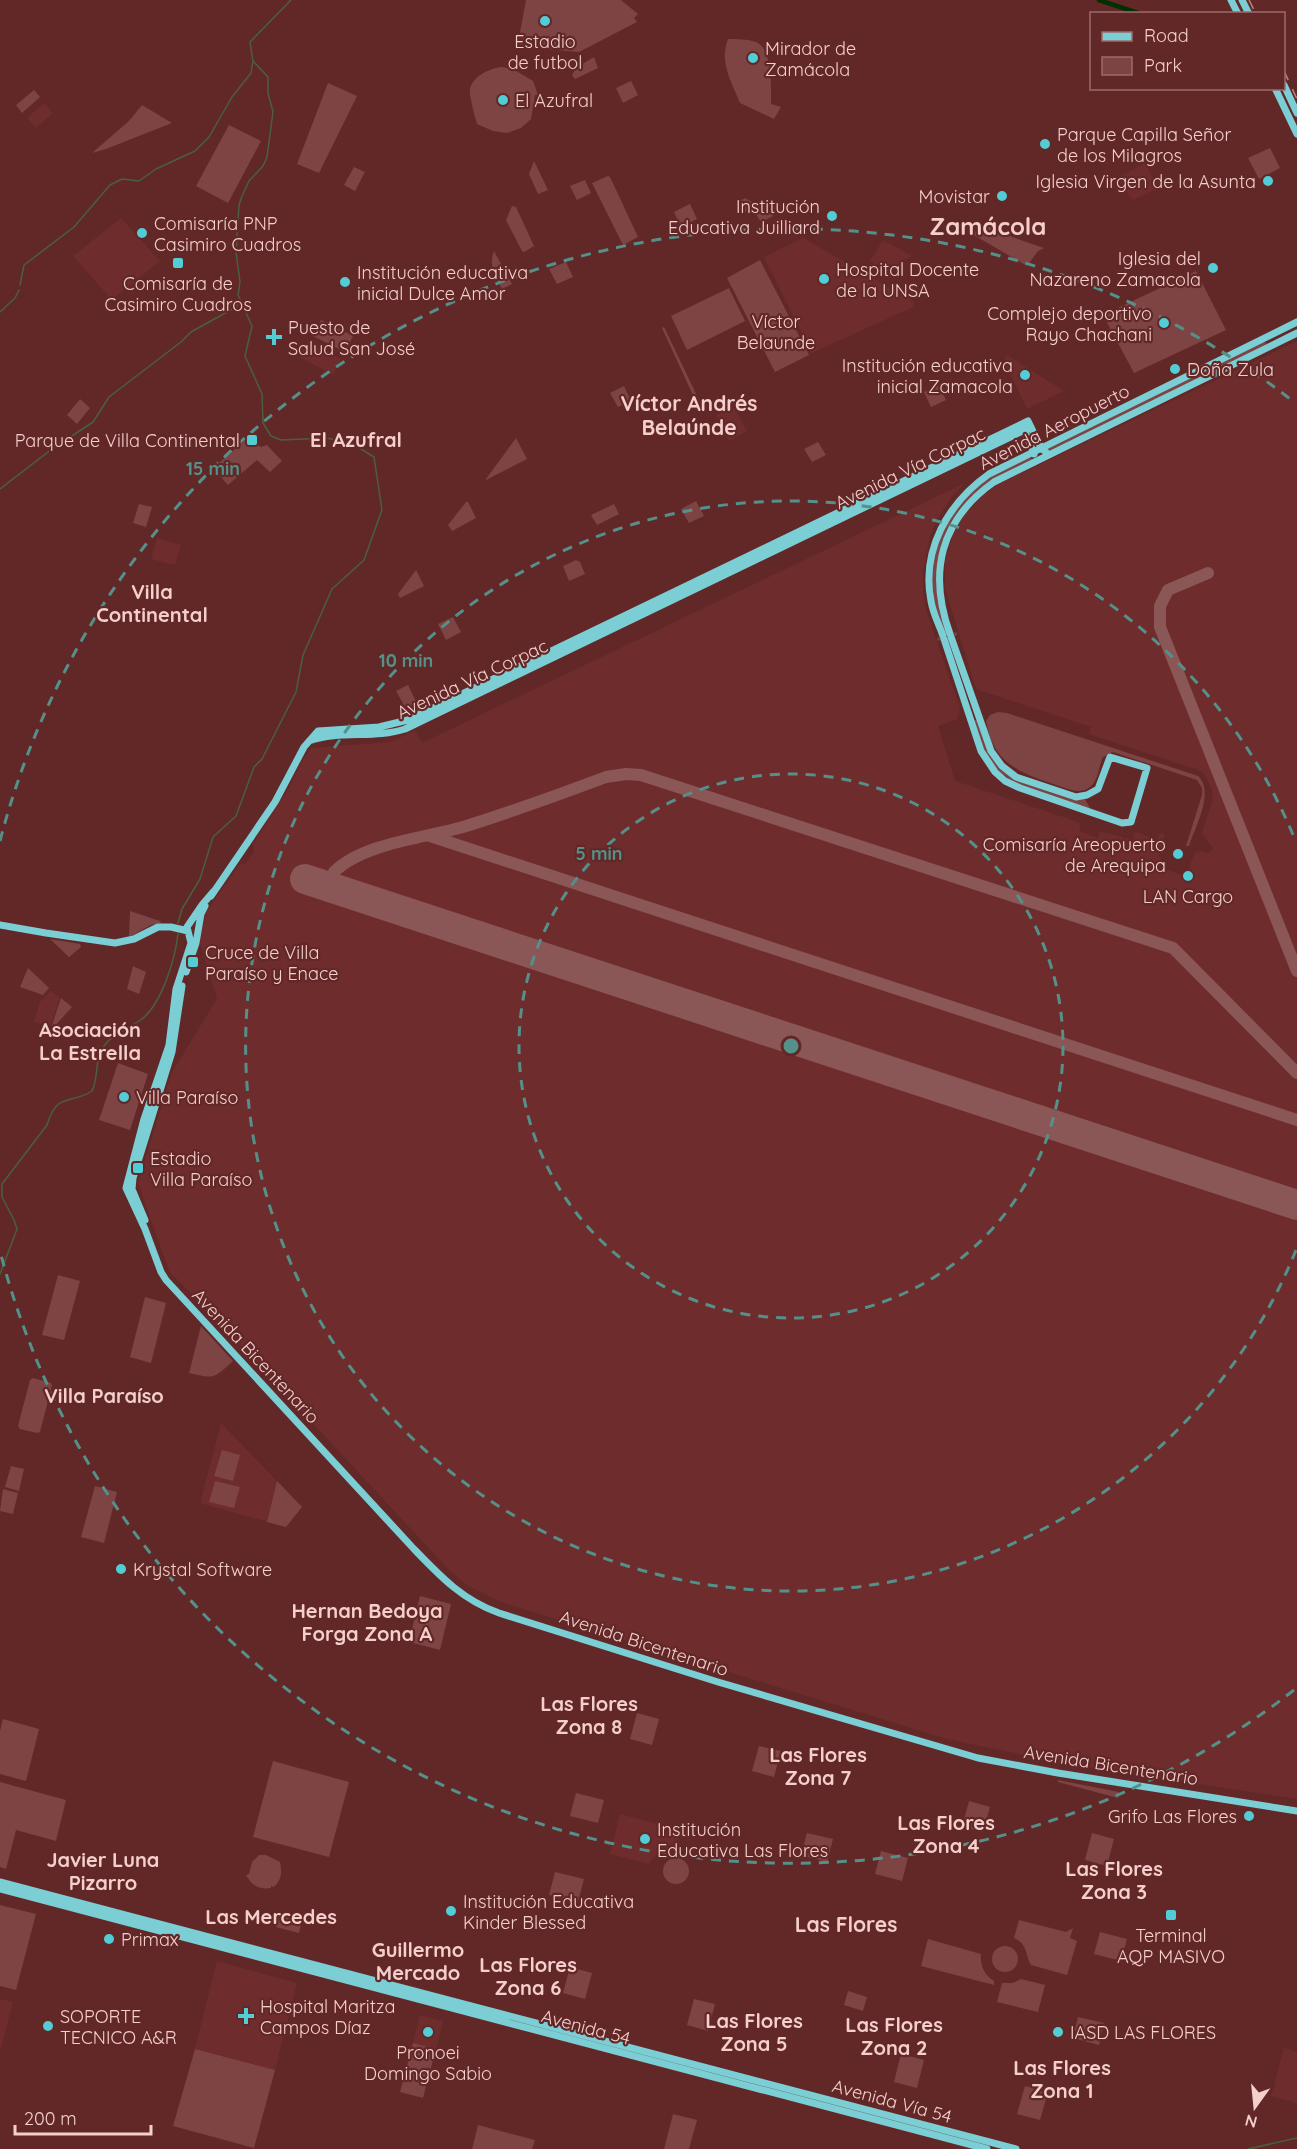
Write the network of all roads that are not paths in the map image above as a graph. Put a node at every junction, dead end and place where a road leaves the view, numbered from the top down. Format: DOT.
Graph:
graph roads {
  1 [pos="1285,87"];
  2 [pos="1276,90"];
  3 [pos="1297,113"];
  4 [pos="1297,134"];
  5 [pos="1297,322"];
  6 [pos="1297,333"];
  7 [pos="1267,337"];
  8 [pos="1271,345"];
  9 [pos="1038,450"];
  10 [pos="1042,458"];
  11 [pos="947,637"];
  12 [pos="309,741"];
  13 [pos="0,925"];
  14 [pos="190,929"];
  15 [pos="1297,1811"];
  16 [pos="0,1882"];
  17 [pos="0,1889"];
  18 [pos="761,2081"];
  19 [pos="955,2140"];
  20 [pos="987,2149"];
  21 [pos="1016,2149"];
  1 -- 3 [label="main road"];
  2 -- 4 [label="main road"];
  5 -- 7 [label="main road, Avenida Aeropuerto"];
  6 -- 8 [label="main road, Avenida Aeropuerto"];
  7 -- 8 [label="main road"];
  7 -- 9 [label="main road, Avenida Aeropuerto"];
  8 -- 10 [label="main road, Avenida Aeropuerto"];
  9 -- 10 [label="main road"];
  9 -- 11 [label="main road, Avenida Aeropuerto"];
  9 -- 12 [label="main road, Avenida Vía Corpac"];
  10 -- 11 [label="main road, Avenida Aeropuerto"];
  11 -- 11 [label="main road, Avenida Aeropuerto"];
  12 -- 14 [label="main road, Avenida Bicentenario"];
  13 -- 14 [label="main road"];
  14 -- 15 [label="main road, Avenida Bicentenario"];
  16 -- 18 [label="main road, Avenida 54"];
  17 -- 19 [label="main road, Avenida 54"];
  18 -- 21 [label="main road, Avenida Vía 54"];
  19 -- 20 [label="main road, Avenida Vía 54"];
}
